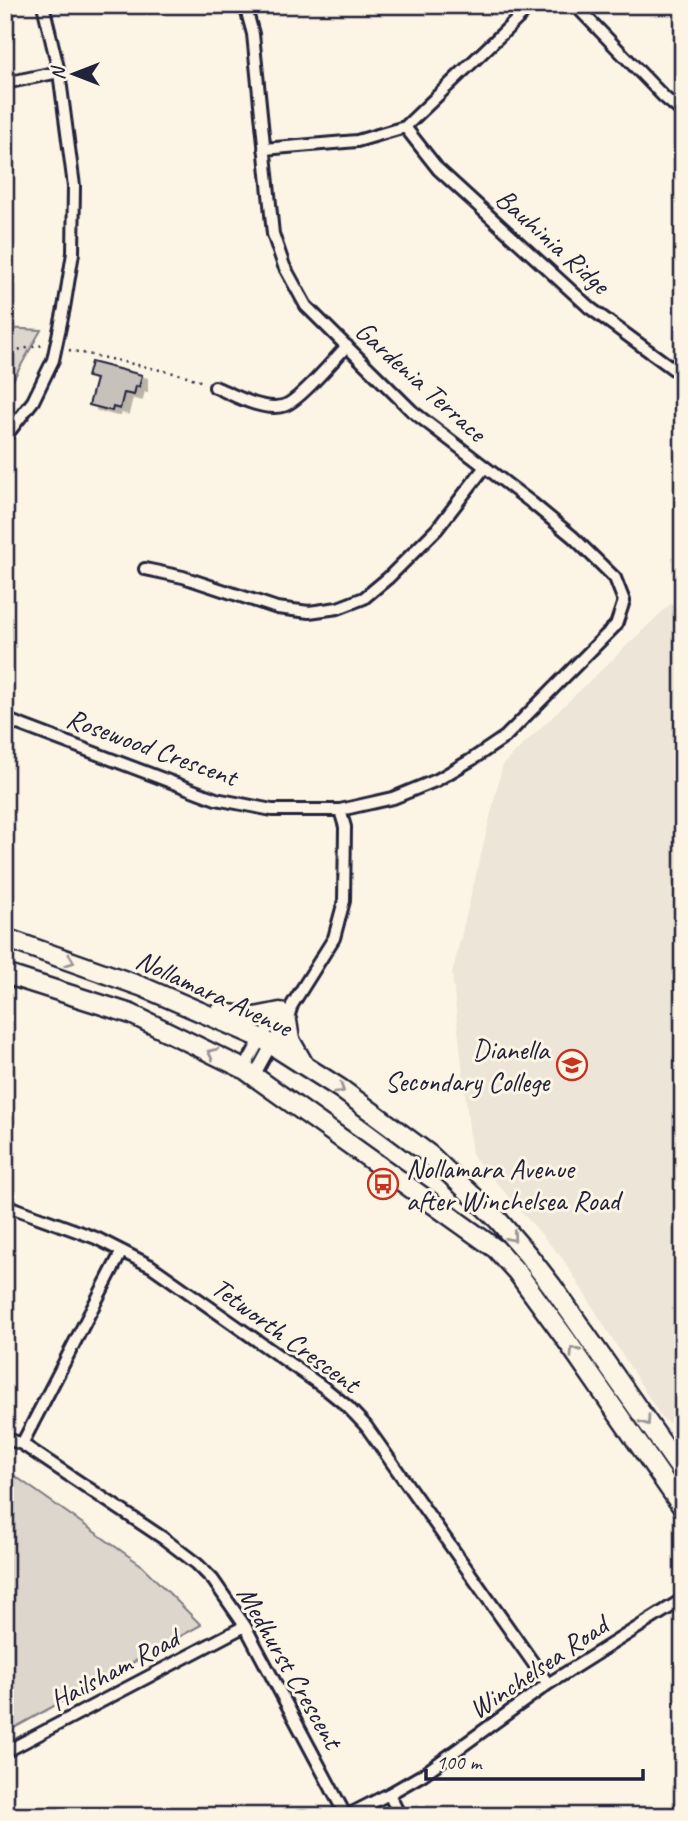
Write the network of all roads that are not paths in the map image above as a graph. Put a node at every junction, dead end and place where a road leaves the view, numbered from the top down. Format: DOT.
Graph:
graph roads {
  1 [pos="43,5"];
  2 [pos="245,5"];
  3 [pos="532,5"];
  4 [pos="575,5"];
  5 [pos="59,72"];
  6 [pos="5,83"];
  7 [pos="683,113"];
  8 [pos="405,127"];
  9 [pos="264,149"];
  10 [pos="347,346"];
  11 [pos="683,376"];
  12 [pos="215,387"];
  13 [pos="5,437"];
  14 [pos="485,468"];
  15 [pos="145,569"];
  16 [pos="624,601"];
  17 [pos="5,719"];
  18 [pos="340,810"];
  19 [pos="5,938"];
  20 [pos="5,974"];
  21 [pos="198,1011"];
  22 [pos="286,1013"];
  23 [pos="266,1041"];
  24 [pos="305,1067"];
  25 [pos="249,1072"];
  26 [pos="418,1145"];
  27 [pos="5,1205"];
  28 [pos="450,1215"];
  29 [pos="121,1251"];
  30 [pos="5,1438"];
  31 [pos="22,1444"];
  32 [pos="683,1473"];
  33 [pos="683,1508"];
  34 [pos="683,1599"];
  35 [pos="244,1626"];
  36 [pos="548,1684"];
  37 [pos="5,1752"];
  38 [pos="389,1794"];
  39 [pos="346,1816"];
  40 [pos="400,1816"];
  1 -- 5 [label="street"];
  2 -- 9 [label="street, Gardenia Terrace"];
  3 -- 8 [label="street"];
  4 -- 7 [label="street"];
  5 -- 6 [label="street"];
  5 -- 13 [label="street"];
  8 -- 9 [label="street"];
  8 -- 11 [label="street, Bauhinia Ridge"];
  9 -- 10 [label="street, Gardenia Terrace"];
  10 -- 12 [label="street"];
  10 -- 14 [label="street, Gardenia Terrace"];
  14 -- 15 [label="street"];
  14 -- 16 [label="street, Gardenia Terrace"];
  16 -- 18 [label="street, Rosewood Crescent"];
  17 -- 18 [label="street, Rosewood Crescent"];
  18 -- 22 [label="street"];
  19 -- 21 [label="main road, Nollamara Avenue, one-way"];
  25 -- 20 [label="main road, Nollamara Avenue, one-way"];
  21 -- 22 [label="main road"];
  21 -- 23 [label="main road, Nollamara Avenue"];
  22 -- 23 [label="street"];
  22 -- 24 [label="main road"];
  23 -- 24 [label="main road, Nollamara Avenue"];
  23 -- 25 [label="street"];
  24 -- 26 [label="main road, Nollamara Avenue, one-way"];
  25 -- 28 [label="main road, Nollamara Avenue"];
  26 -- 28 [label="main road"];
  26 -- 32 [label="main road, Nollamara Avenue, one-way"];
  27 -- 29 [label="street, Tetworth Crescent"];
  33 -- 28 [label="main road, Nollamara Avenue, one-way"];
  29 -- 31 [label="street"];
  29 -- 36 [label="street, Tetworth Crescent"];
  30 -- 31 [label="street, Medhurst Crescent"];
  31 -- 35 [label="street, Medhurst Crescent"];
  34 -- 36 [label="street, Winchelsea Road"];
  35 -- 37 [label="street, Hailsham Road"];
  35 -- 39 [label="street, Medhurst Crescent"];
  36 -- 38 [label="street, Winchelsea Road"];
  38 -- 39 [label="street, Winchelsea Road"];
  38 -- 40 [label="street"];
}
